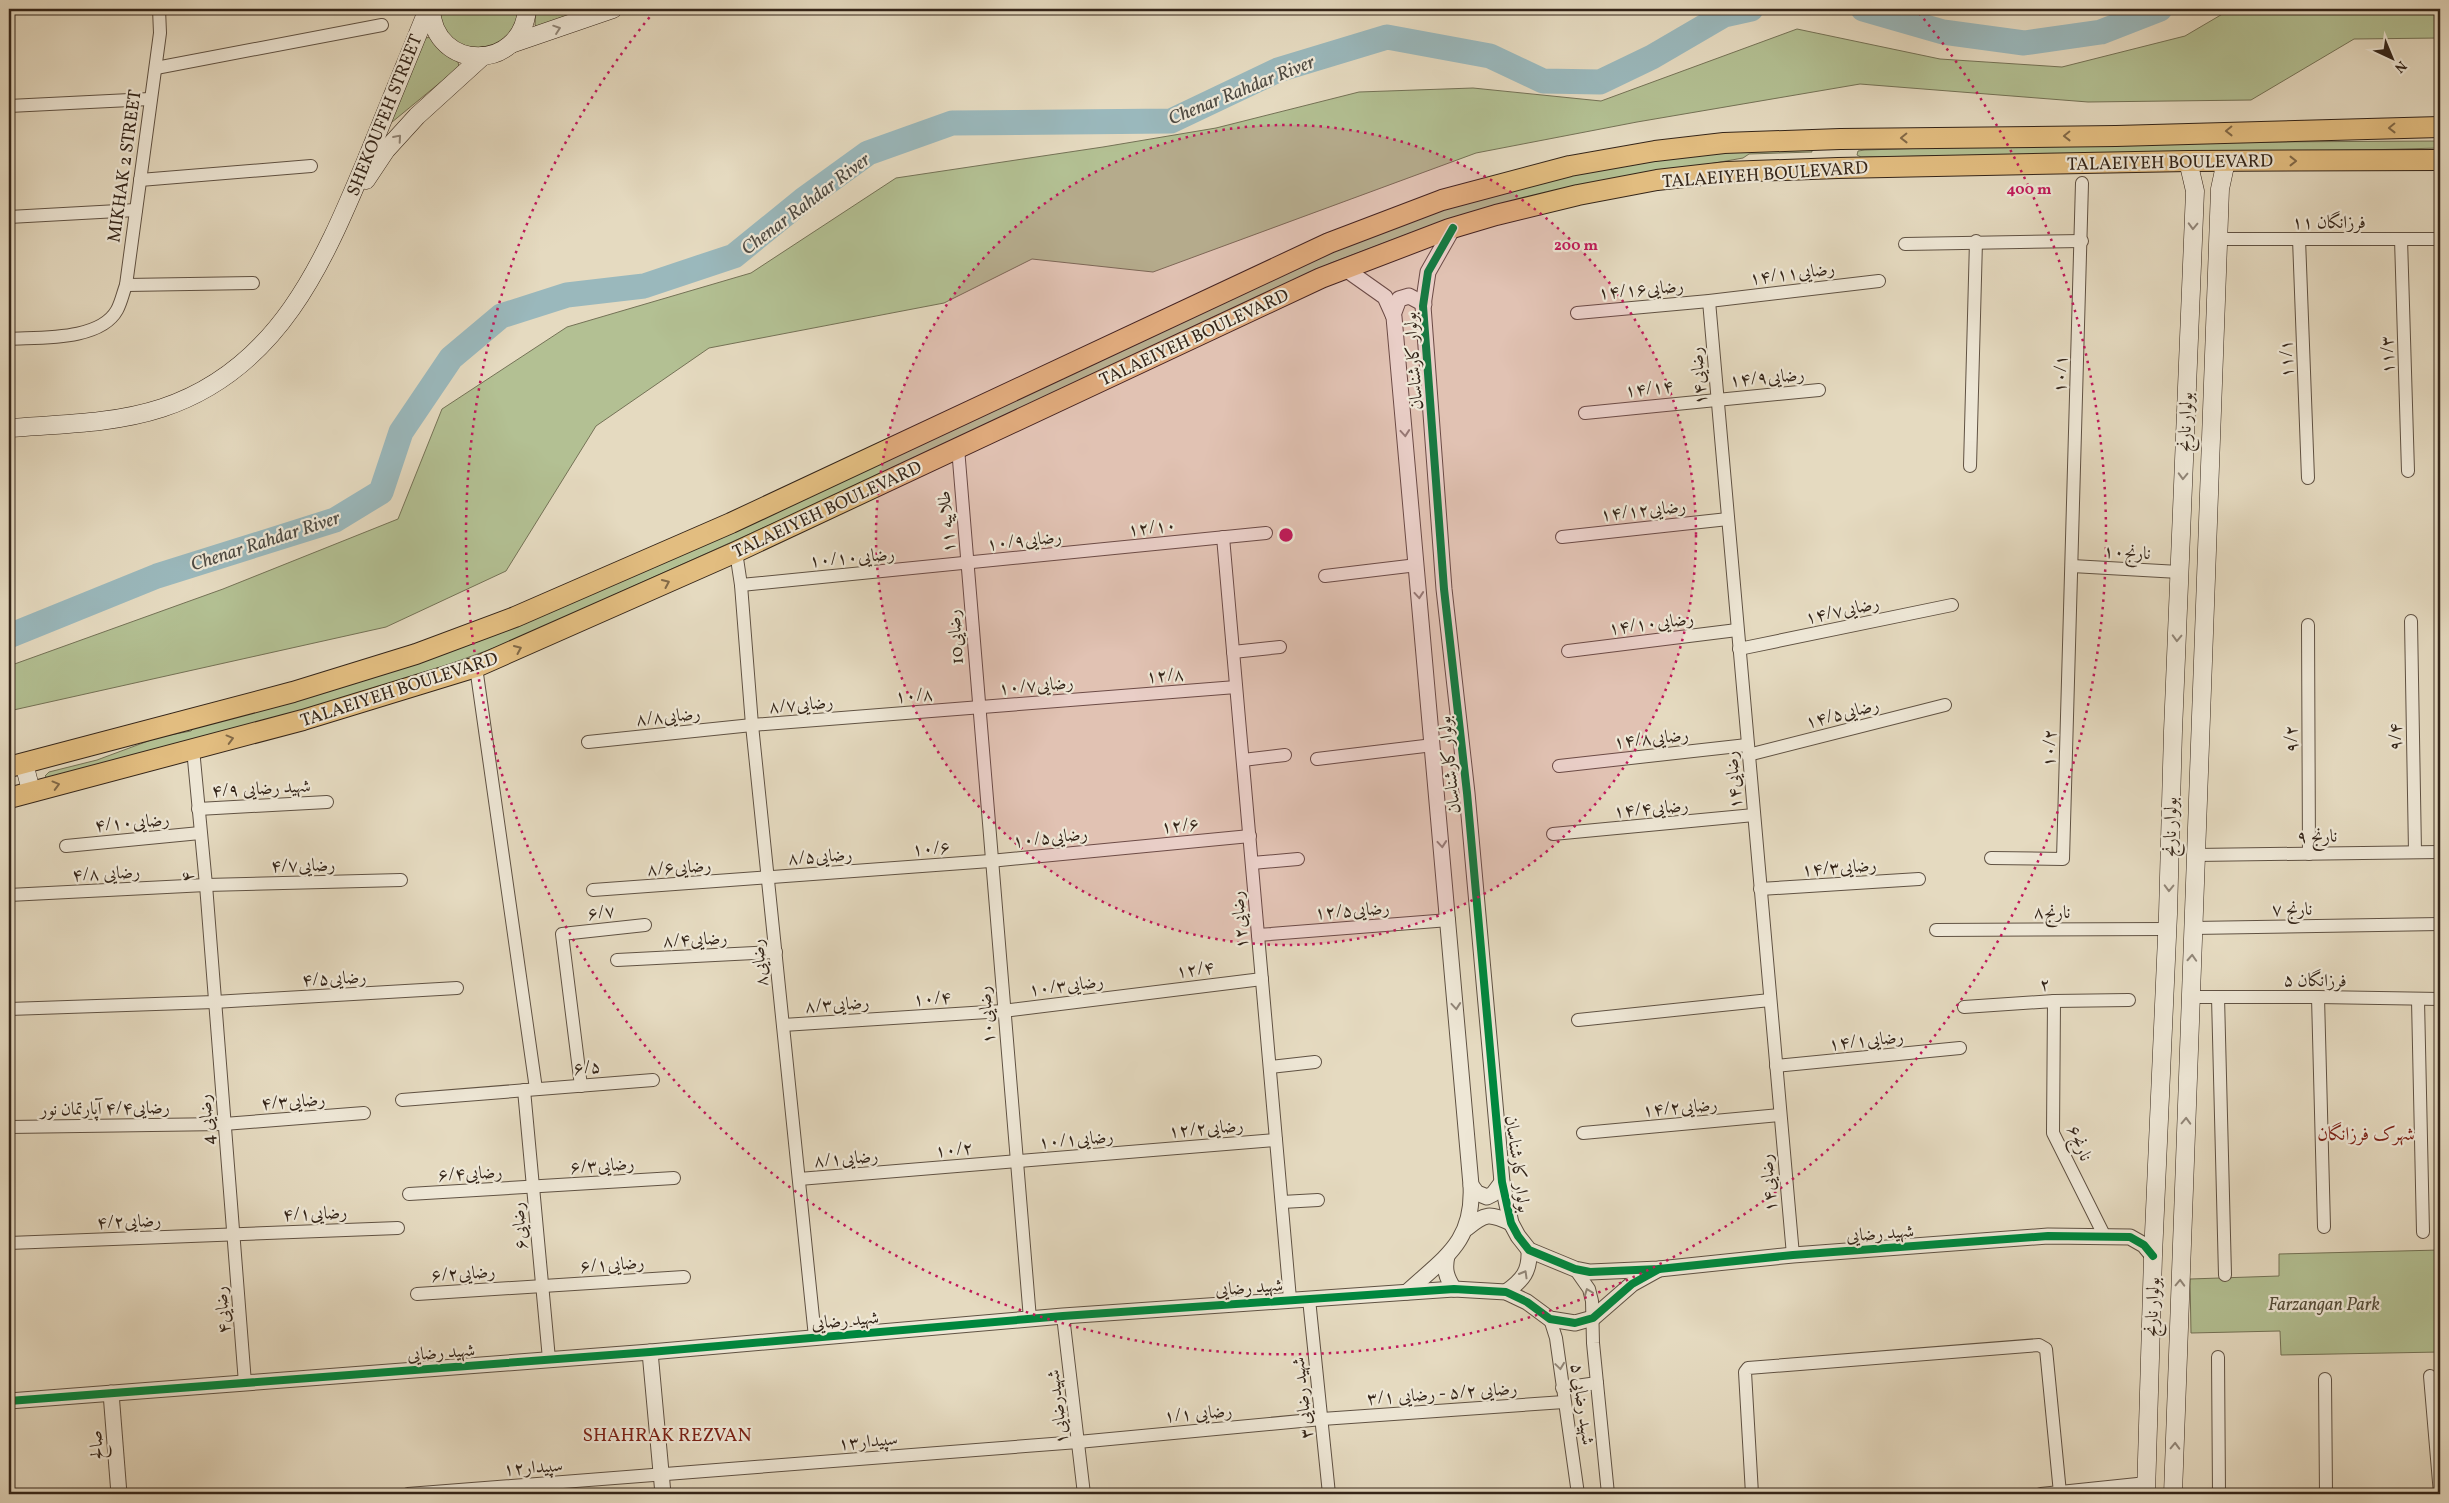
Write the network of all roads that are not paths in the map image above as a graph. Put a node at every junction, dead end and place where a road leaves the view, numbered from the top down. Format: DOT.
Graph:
graph roads {
  1 [pos="159,9"];
  2 [pos="430,9"];
  3 [pos="527,9"];
  4 [pos="613,9"];
  5 [pos="382,25"];
  6 [pos="511,45"];
  7 [pos="483,56"];
  8 [pos="156,68"];
  9 [pos="150,99"];
  10 [pos="9,106"];
  11 [pos="2440,127"];
  12 [pos="1840,139"];
  13 [pos="2440,160"];
  14 [pos="2188,161"];
  15 [pos="2226,161"];
  16 [pos="311,166"];
  17 [pos="1838,168"];
  18 [pos="140,180"];
  19 [pos="2082,183"];
  20 [pos="2220,189"];
  21 [pos="2195,191"];
  22 [pos="136,210"];
  23 [pos="9,217"];
  24 [pos="341,221"];
  25 [pos="1453,228"];
  26 [pos="2218,239"];
  27 [pos="2299,239"];
  28 [pos="2401,239"];
  29 [pos="2440,239"];
  30 [pos="1976,241"];
  31 [pos="2082,241"];
  32 [pos="1905,244"];
  33 [pos="1344,268"];
  34 [pos="1879,281"];
  35 [pos="253,283"];
  36 [pos="126,284"];
  37 [pos="1709,301"];
  38 [pos="1424,304"];
  39 [pos="1577,313"];
  40 [pos="1394,315"];
  41 [pos="9,339"];
  42 [pos="1819,390"];
  43 [pos="1717,398"];
  44 [pos="1586,413"];
  45 [pos="9,428"];
  46 [pos="958,448"];
  47 [pos="1970,466"];
  48 [pos="2408,471"];
  49 [pos="2308,478"];
  50 [pos="1728,519"];
  51 [pos="1266,534"];
  52 [pos="1562,536"];
  53 [pos="1223,537"];
  54 [pos="736,552"];
  55 [pos="1085,552"];
  56 [pos="967,564"];
  57 [pos="1416,565"];
  58 [pos="2072,566"];
  59 [pos="2179,572"];
  60 [pos="1326,576"];
  61 [pos="741,585"];
  62 [pos="1952,604"];
  63 [pos="2411,621"];
  64 [pos="2308,625"];
  65 [pos="1737,630"];
  66 [pos="1280,647"];
  67 [pos="1739,650"];
  68 [pos="1568,651"];
  69 [pos="1233,652"];
  70 [pos="476,667"];
  71 [pos="1236,687"];
  72 [pos="1097,698"];
  73 [pos="1945,705"];
  74 [pos="978,708"];
  75 [pos="853,717"];
  76 [pos="752,725"];
  77 [pos="2173,731"];
  78 [pos="2199,733"];
  79 [pos="588,742"];
  80 [pos="1433,745"];
  81 [pos="192,749"];
  82 [pos="1748,750"];
  83 [pos="1285,755"];
  84 [pos="1317,758"];
  85 [pos="1243,760"];
  86 [pos="16,765"];
  87 [pos="1559,766"];
  88 [pos="31,791"];
  89 [pos="9,798"];
  90 [pos="327,802"];
  91 [pos="198,809"];
  92 [pos="1754,816"];
  93 [pos="200,833"];
  94 [pos="1552,834"];
  95 [pos="1250,836"];
  96 [pos="66,846"];
  97 [pos="1112,848"];
  98 [pos="2415,852"];
  99 [pos="2440,852"];
  100 [pos="2309,854"];
  101 [pos="2195,855"];
  102 [pos="1991,858"];
  103 [pos="1298,859"];
  104 [pos="990,861"];
  105 [pos="1252,864"];
  106 [pos="874,870"];
  107 [pos="768,878"];
  108 [pos="1919,879"];
  109 [pos="401,880"];
  110 [pos="206,885"];
  111 [pos="1760,889"];
  112 [pos="593,890"];
  113 [pos="9,895"];
  114 [pos="1449,920"];
  115 [pos="2440,924"];
  116 [pos="644,925"];
  117 [pos="2193,928"];
  118 [pos="2168,929"];
  119 [pos="1936,930"];
  120 [pos="1258,935"];
  121 [pos="776,952"];
  122 [pos="617,960"];
  123 [pos="1262,979"];
  124 [pos="457,988"];
  125 [pos="1133,994"];
  126 [pos="2318,996"];
  127 [pos="2190,997"];
  128 [pos="2218,997"];
  129 [pos="1770,1000"];
  130 [pos="2130,1000"];
  131 [pos="2418,1000"];
  132 [pos="2440,1000"];
  133 [pos="2054,1001"];
  134 [pos="214,1002"];
  135 [pos="1964,1007"];
  136 [pos="9,1009"];
  137 [pos="1004,1011"];
  138 [pos="893,1018"];
  139 [pos="1578,1020"];
  140 [pos="783,1025"];
  141 [pos="1960,1048"];
  142 [pos="1315,1062"];
  143 [pos="1776,1066"];
  144 [pos="1270,1067"];
  145 [pos="653,1080"];
  146 [pos="581,1086"];
  147 [pos="530,1090"];
  148 [pos="402,1100"];
  149 [pos="364,1113"];
  150 [pos="1780,1115"];
  151 [pos="224,1124"];
  152 [pos="12,1127"];
  153 [pos="1583,1133"];
  154 [pos="1276,1140"];
  155 [pos="1138,1152"];
  156 [pos="1016,1162"];
  157 [pos="895,1172"];
  158 [pos="674,1178"];
  159 [pos="799,1180"];
  160 [pos="1502,1182"];
  161 [pos="1471,1185"];
  162 [pos="533,1187"];
  163 [pos="409,1194"];
  164 [pos="1318,1200"];
  165 [pos="1282,1202"];
  166 [pos="1511,1223"];
  167 [pos="2324,1227"];
  168 [pos="398,1228"];
  169 [pos="1467,1228"];
  170 [pos="2423,1232"];
  171 [pos="233,1234"];
  172 [pos="2104,1236"];
  173 [pos="9,1243"];
  174 [pos="1530,1250"];
  175 [pos="1792,1255"];
  176 [pos="1447,1256"];
  177 [pos="2153,1256"];
  178 [pos="1574,1269"];
  179 [pos="1659,1269"];
  180 [pos="2226,1276"];
  181 [pos="684,1277"];
  182 [pos="542,1286"];
  183 [pos="1454,1289"];
  184 [pos="1407,1292"];
  185 [pos="1506,1292"];
  186 [pos="417,1294"];
  187 [pos="1290,1299"];
  188 [pos="1309,1299"];
  189 [pos="1063,1316"];
  190 [pos="1593,1318"];
  191 [pos="1030,1319"];
  192 [pos="1550,1319"];
  193 [pos="815,1337"];
  194 [pos="650,1352"];
  195 [pos="2218,1357"];
  196 [pos="549,1359"];
  197 [pos="2430,1376"];
  198 [pos="2325,1379"];
  199 [pos="245,1383"];
  200 [pos="1597,1383"];
  201 [pos="1562,1388"];
  202 [pos="111,1392"];
  203 [pos="9,1401"];
  204 [pos="1564,1402"];
  205 [pos="1322,1420"];
  206 [pos="1078,1442"];
  207 [pos="661,1475"];
  208 [pos="2147,1489"];
  209 [pos="2060,1492"];
  210 [pos="119,1494"];
  211 [pos="408,1494"];
  212 [pos="663,1494"];
  213 [pos="1084,1494"];
  214 [pos="1329,1494"];
  215 [pos="1578,1494"];
  216 [pos="1608,1494"];
  217 [pos="1752,1494"];
  218 [pos="2042,1494"];
  219 [pos="2173,1494"];
  220 [pos="2219,1494"];
  221 [pos="2326,1494"];
  222 [pos="2440,1494"];
  1 -- 8 [label="street, MIKHAK 2 STREET"];
  2 -- 7 [label="main road"];
  2 -- 24 [label="main road, SHEKOUFEH STREET"];
  3 -- 6 [label="main road"];
  6 -- 4 [label="main road, one-way"];
  5 -- 8 [label="street"];
  6 -- 7 [label="main road"];
  24 -- 7 [label="main road, SHEKOUFEH STREET, one-way"];
  8 -- 9 [label="street, MIKHAK 2 STREET"];
  9 -- 10 [label="street"];
  9 -- 18 [label="street, MIKHAK 2 STREET"];
  11 -- 12 [label="main road, TALAEIYEH BOULEVARD, one-way"];
  12 -- 17 [label="main road"];
  12 -- 86 [label="main road, TALAEIYEH BOULEVARD"];
  15 -- 13 [label="main road, TALAEIYEH BOULEVARD, one-way"];
  14 -- 15 [label="main road, TALAEIYEH BOULEVARD"];
  14 -- 17 [label="main road, TALAEIYEH BOULEVARD"];
  14 -- 21 [label="main road, بولوار نارنج"];
  15 -- 20 [label="main road, بولوار نارنج"];
  16 -- 18 [label="street"];
  17 -- 25 [label="main road, TALAEIYEH BOULEVARD"];
  18 -- 22 [label="street, MIKHAK 2 STREET"];
  19 -- 31 [label="street, ۱۰/۱"];
  20 -- 21 [label="main road"];
  20 -- 26 [label="main road, بولوار نارنج"];
  21 -- 59 [label="main road, بولوار نارنج, one-way"];
  22 -- 23 [label="street"];
  22 -- 36 [label="street, MIKHAK 2 STREET"];
  24 -- 45 [label="main road, SHEKOUFEH STREET"];
  25 -- 33 [label="main road, TALAEIYEH BOULEVARD"];
  25 -- 38 [label="street, بولوار کارشناسان"];
  26 -- 27 [label="street, فرزانگان ۱۱"];
  26 -- 78 [label="main road, بولوار نارنج"];
  27 -- 28 [label="street, فرزانگان ۱۱"];
  27 -- 49 [label="street, ۱۱/۱"];
  28 -- 29 [label="street, فرزانگان ۱۱"];
  28 -- 48 [label="street, ۱۱/۳"];
  30 -- 31 [label="street"];
  30 -- 32 [label="street"];
  30 -- 47 [label="street"];
  31 -- 58 [label="street, ۱۰/۱"];
  33 -- 40 [label="street, بولوار کارشناسان"];
  33 -- 46 [label="main road, TALAEIYEH BOULEVARD"];
  34 -- 37 [label="street, رضایی۱۴/۱۱"];
  35 -- 36 [label="street"];
  36 -- 41 [label="street, MIKHAK 2 STREET"];
  37 -- 39 [label="street, رضایی۱۴/۱۶"];
  37 -- 43 [label="street, رضایی۱۴"];
  38 -- 40 [label="street"];
  38 -- 160 [label="street, بولوار کارشناسان"];
  40 -- 57 [label="street, بولوار کارشناسان, one-way"];
  42 -- 43 [label="street, رضایی۱۴/۹"];
  43 -- 44 [label="street, ۱۴/۱۴"];
  43 -- 50 [label="street, رضایی۱۴"];
  46 -- 54 [label="main road, TALAEIYEH BOULEVARD"];
  46 -- 56 [label="street, طلاییه ۱۱"];
  50 -- 52 [label="street, رضایی۱۴/۱۲"];
  50 -- 65 [label="street, رضایی۱۴"];
  51 -- 53 [label="street, ۱۲/۱۰"];
  53 -- 55 [label="street, ۱۲/۱۰"];
  53 -- 69 [label="street, رضایی۱۲"];
  54 -- 61 [label="street, رضایی۸"];
  70 -- 54 [label="main road, TALAEIYEH BOULEVARD, one-way"];
  55 -- 56 [label="street, رضایی۱۰/۹"];
  56 -- 61 [label="street, رضایی۱۰/۱۰"];
  56 -- 74 [label="street, رضایی10"];
  57 -- 60 [label="street"];
  57 -- 80 [label="street, بولوار کارشناسان, one-way"];
  58 -- 59 [label="street, نارنج۱۰"];
  58 -- 102 [label="street, ۱۰/۲"];
  59 -- 77 [label="main road, بولوار نارنج, one-way"];
  61 -- 76 [label="street, رضایی۸"];
  62 -- 67 [label="street, رضایی۱۴/۷"];
  63 -- 98 [label="street, ۹/۴"];
  64 -- 100 [label="street, ۹/۲"];
  65 -- 67 [label="street, رضایی۱۴"];
  65 -- 68 [label="street, رضایی۱۴/۱۰"];
  66 -- 69 [label="street"];
  67 -- 82 [label="street, رضایی۱۴"];
  69 -- 71 [label="street, رضایی۱۲"];
  81 -- 70 [label="main road, TALAEIYEH BOULEVARD, one-way"];
  70 -- 147 [label="street, رضایی۶"];
  71 -- 72 [label="street, ۱۲/۸"];
  71 -- 85 [label="street, رضایی۱۲"];
  72 -- 74 [label="street, رضایی۱۰/۷"];
  73 -- 82 [label="street, رضایی۱۴/۵"];
  74 -- 75 [label="street, ۱۰/۸"];
  74 -- 104 [label="street, رضایی۱۰"];
  75 -- 76 [label="street, رضایی۸/۷"];
  76 -- 79 [label="street, رضایی۸/۸"];
  76 -- 107 [label="street, رضایی۸"];
  77 -- 78 [label="main road"];
  77 -- 118 [label="main road, بولوار نارنج, one-way"];
  78 -- 101 [label="main road, بولوار نارنج"];
  80 -- 84 [label="street"];
  80 -- 114 [label="street, بولوار کارشناسان, one-way"];
  88 -- 81 [label="main road, TALAEIYEH BOULEVARD, one-way"];
  81 -- 91 [label="street, ۴"];
  82 -- 87 [label="street, رضایی۱۴/۸"];
  82 -- 92 [label="street, رضایی۱۴"];
  83 -- 85 [label="street"];
  85 -- 95 [label="street, رضایی۱۲"];
  86 -- 88 [label="main road"];
  88 -- 89 [label="main road, TALAEIYEH BOULEVARD"];
  90 -- 91 [label="street, ۴/۹ شهید رضایی"];
  91 -- 93 [label="street, ۴"];
  92 -- 94 [label="street, رضایی۱۴/۴"];
  92 -- 111 [label="street, رضایی۱۴"];
  93 -- 96 [label="street, رضایی۴/۱۰"];
  93 -- 110 [label="street, ۴"];
  95 -- 97 [label="street, ۱۲/۶"];
  95 -- 105 [label="street, رضایی۱۲"];
  97 -- 104 [label="street, رضایی۱۰/۵"];
  98 -- 99 [label="street, نارنج ۹"];
  98 -- 100 [label="street, نارنج ۹"];
  100 -- 101 [label="street, نارنج ۹"];
  101 -- 117 [label="main road, بولوار نارنج"];
  103 -- 105 [label="street"];
  104 -- 106 [label="street, ۱۰/۶"];
  104 -- 137 [label="street, رضایی۱۰"];
  105 -- 120 [label="street, رضایی۱۲"];
  106 -- 107 [label="street, رضایی۸/۵"];
  107 -- 112 [label="street, رضایی۸/۶"];
  107 -- 121 [label="street, رضایی۸"];
  108 -- 111 [label="street, رضایی۱۴/۳"];
  109 -- 110 [label="street, رضایی۴/۷"];
  110 -- 113 [label="street, رضایی ۴/۸"];
  110 -- 134 [label="street, ۴"];
  111 -- 129 [label="street, رضایی۱۴"];
  114 -- 120 [label="street, رضایی۱۲/۵"];
  114 -- 161 [label="street, بولوار کارشناسان, one-way"];
  115 -- 117 [label="street, نارنج ۷"];
  116 -- 146 [label="street, ۶/۷"];
  127 -- 117 [label="main road, بولوار نارنج, one-way"];
  118 -- 119 [label="street, نارنج۸"];
  118 -- 177 [label="main road, بولوار نارنج"];
  120 -- 123 [label="street, رضایی۱۲"];
  121 -- 122 [label="street, رضایی۸/۴"];
  121 -- 140 [label="street, رضایی۸"];
  123 -- 125 [label="street, ۱۲/۴"];
  123 -- 144 [label="street, رضایی۱۲"];
  124 -- 134 [label="street, رضایی۴/۵"];
  125 -- 137 [label="street, رضایی۱۰/۳"];
  126 -- 128 [label="street, فرزانگان ۵"];
  126 -- 131 [label="street, فرزانگان ۵"];
  126 -- 167 [label="street"];
  127 -- 128 [label="street, فرزانگان ۵"];
  219 -- 127 [label="main road, بولوار نارنج, one-way"];
  128 -- 180 [label="street"];
  129 -- 139 [label="street"];
  129 -- 143 [label="street, رضایی۱۴"];
  130 -- 133 [label="street, ۲"];
  131 -- 132 [label="street, فرزانگان ۵"];
  131 -- 170 [label="street"];
  133 -- 135 [label="street, ۲"];
  133 -- 172 [label="street, نارنج۶"];
  134 -- 136 [label="street, رضایی۴/۵"];
  134 -- 151 [label="street, رضایی 4"];
  137 -- 138 [label="street, ۱۰/۴"];
  137 -- 156 [label="street, رضایی۱۰"];
  138 -- 140 [label="street, رضایی۸/۳"];
  140 -- 159 [label="street, رضایی۸"];
  141 -- 143 [label="street, ۱۴/۱رضایی"];
  142 -- 144 [label="street"];
  143 -- 150 [label="street, رضایی۱۴"];
  144 -- 154 [label="street, رضایی۱۲"];
  145 -- 146 [label="street, ۶/۵"];
  146 -- 147 [label="street, ۶/۵"];
  147 -- 148 [label="street, ۶/۵"];
  147 -- 162 [label="street, رضایی۶"];
  149 -- 151 [label="street, رضایی۴/۳"];
  150 -- 153 [label="street, رضایی۱۴/۲"];
  150 -- 175 [label="street, رضایی۱۴"];
  151 -- 152 [label="street, رضایی۴/۴ آپارتمان نور"];
  151 -- 171 [label="street, رضایی 4"];
  154 -- 155 [label="street, رضایی۱۲/۲"];
  154 -- 165 [label="street, رضایی۱۲"];
  155 -- 156 [label="street, رضایی۱۰/۱"];
  156 -- 157 [label="street, ۱۰/۲"];
  156 -- 191 [label="street, رضایی۱۰"];
  157 -- 159 [label="street, رضایی۸/۱"];
  158 -- 162 [label="street, رضایی۶/۳"];
  159 -- 193 [label="street, رضایی۸"];
  160 -- 161 [label="street"];
  160 -- 166 [label="street, بولوار کارشناسان"];
  161 -- 169 [label="street, بولوار کارشناسان"];
  162 -- 163 [label="street, رضایی۶/۴"];
  162 -- 182 [label="street, رضایی۶"];
  164 -- 165 [label="street"];
  165 -- 187 [label="street, رضایی۱۲"];
  166 -- 169 [label="street"];
  166 -- 174 [label="street, بولوار کارشناسان"];
  168 -- 171 [label="street, رضایی۴/۱"];
  169 -- 176 [label="street, بولوار کارشناسان"];
  171 -- 173 [label="street, رضایی۴/۲"];
  171 -- 199 [label="street, رضایی۴"];
  172 -- 175 [label="street, شهید رضایی"];
  172 -- 177 [label="street"];
  174 -- 178 [label="street, بولوار کارشناسان"];
  185 -- 174 [label="street, one-way"];
  175 -- 179 [label="street, شهید رضایی"];
  176 -- 183 [label="street"];
  176 -- 184 [label="street, بولوار کارشناسان"];
  177 -- 208 [label="main road, بولوار نارنج"];
  178 -- 179 [label="street, شهید رضایی"];
  190 -- 178 [label="street, شهید رضایی ۵, one-way"];
  179 -- 190 [label="street, شهید رضایی"];
  181 -- 182 [label="street, رضایی۶/۱"];
  182 -- 186 [label="street, رضایی۶/۲"];
  182 -- 196 [label="street, رضایی۶"];
  183 -- 184 [label="street, شهید رضایی"];
  183 -- 185 [label="street, شهید رضایی"];
  184 -- 188 [label="street, شهید رضایی"];
  185 -- 192 [label="street, شهید رضایی"];
  187 -- 188 [label="street, شهید رضایی"];
  187 -- 189 [label="street, شهید رضایی"];
  188 -- 205 [label="street, شهید رضایی ۳"];
  189 -- 191 [label="street, شهید رضایی"];
  189 -- 206 [label="street, شهیدرضایی۱"];
  190 -- 192 [label="street, شهید رضایی"];
  190 -- 200 [label="street, شهید رضایی ۵"];
  191 -- 193 [label="street, شهید رضایی"];
  192 -- 201 [label="street, شهید رضایی ۵, one-way"];
  193 -- 194 [label="street, شهید رضایی"];
  194 -- 196 [label="street, شهید رضایی"];
  194 -- 207 [label="street"];
  195 -- 220 [label="street"];
  196 -- 199 [label="street, شهید رضایی"];
  197 -- 222 [label="street"];
  198 -- 221 [label="street"];
  199 -- 202 [label="street, شهید رضایی"];
  200 -- 201 [label="street"];
  200 -- 216 [label="street, شهید رضایی ۵"];
  201 -- 204 [label="street, شهید رضایی ۵"];
  202 -- 203 [label="street, شهید رضایی"];
  202 -- 210 [label="street, صالح"];
  204 -- 205 [label="street, رضایی ۵/۲ - رضایی ۳/۱"];
  204 -- 215 [label="street, شهید رضایی ۵"];
  205 -- 206 [label="street, رضایی ۱/۱"];
  205 -- 214 [label="street, شهید رضایی ۳"];
  206 -- 207 [label="street, سپیدار۱۳"];
  206 -- 213 [label="street, شهیدرضایی۱"];
  207 -- 211 [label="street, سپیدار۱۲"];
  207 -- 212 [label="street"];
  208 -- 209 [label="street"];
  209 -- 217 [label="street"];
  209 -- 218 [label="street"];
}
